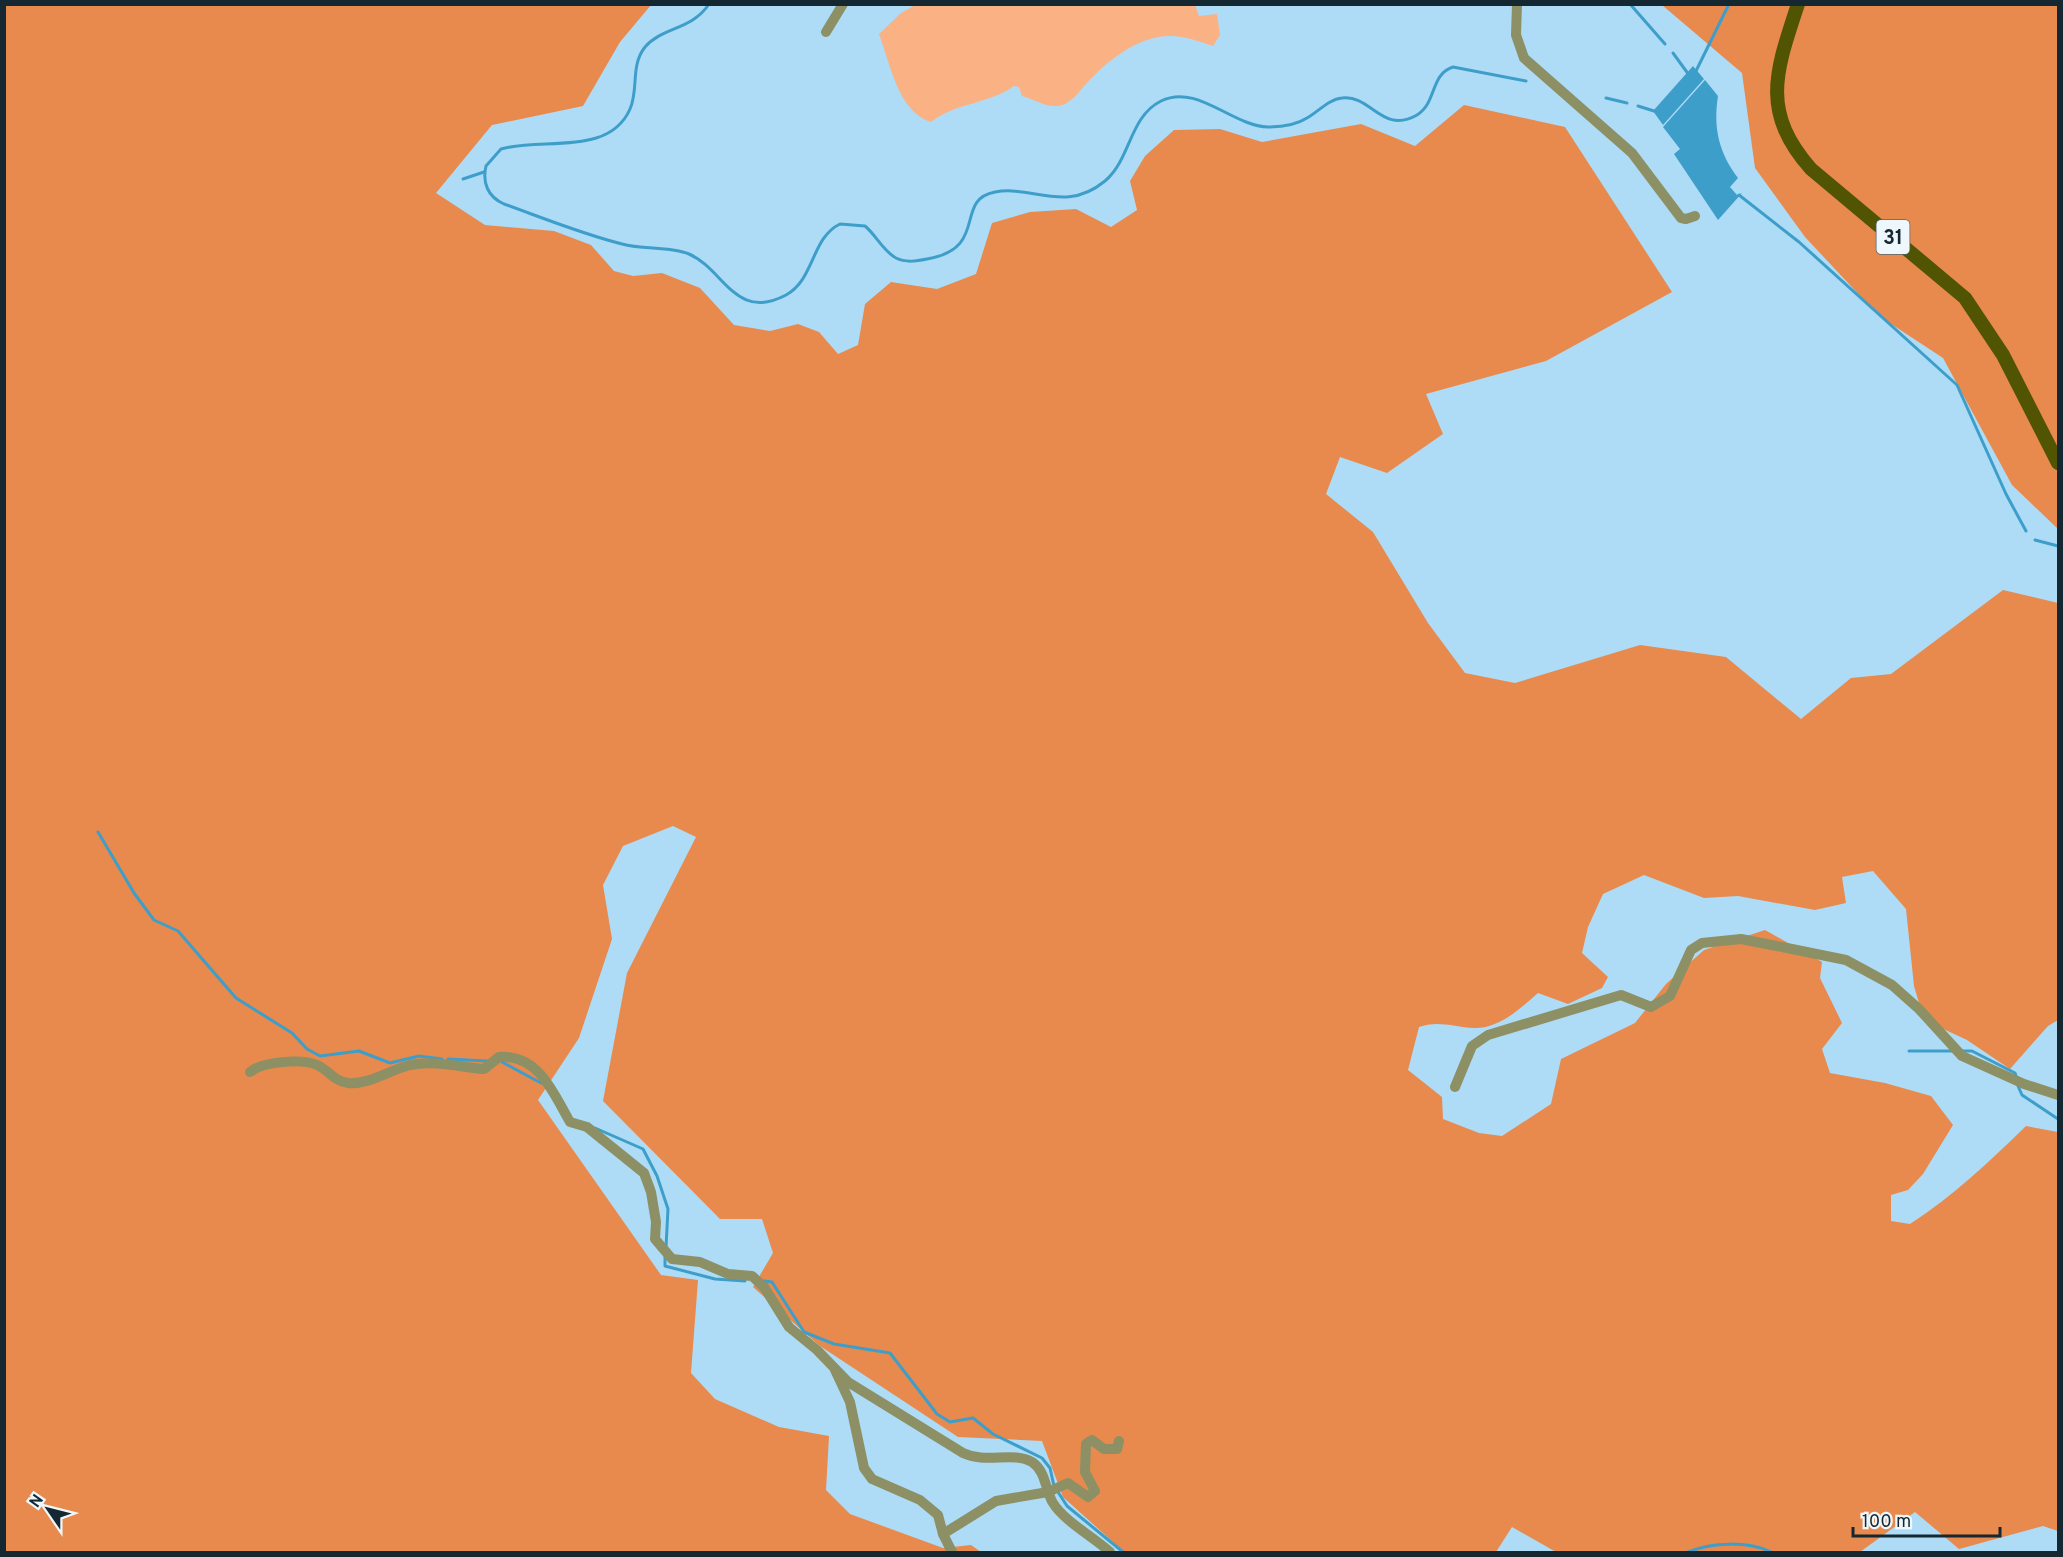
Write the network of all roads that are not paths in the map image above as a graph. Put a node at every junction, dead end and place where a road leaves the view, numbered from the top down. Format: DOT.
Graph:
graph roads {
  1 [pos="843,4"];
  2 [pos="1517,4"];
  3 [pos="1798,4"];
  4 [pos="826,32"];
  5 [pos="1695,216"];
  6 [pos="2058,463"];
  7 [pos="250,1072"];
  8 [pos="1455,1087"];
  9 [pos="2058,1095"];
  10 [pos="834,1367"];
  11 [pos="1119,1441"];
  12 [pos="1048,1492"];
  13 [pos="943,1534"];
  14 [pos="952,1552"];
  15 [pos="1110,1552"];
  1 -- 4 [label="street"];
  2 -- 5 [label="street"];
  3 -- 6 [label="main road, 31"];
  7 -- 10 [label="street"];
  8 -- 9 [label="street"];
  10 -- 12 [label="street"];
  10 -- 13 [label="street"];
  11 -- 12 [label="street"];
  12 -- 13 [label="street"];
  12 -- 15 [label="street"];
  13 -- 14 [label="street"];
}
